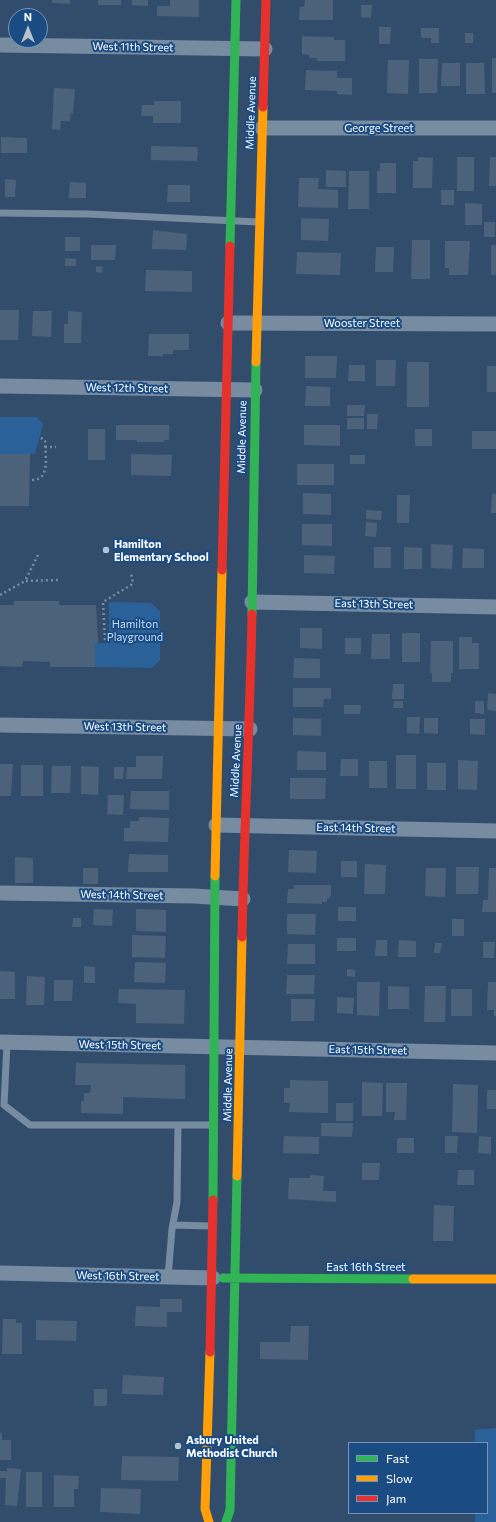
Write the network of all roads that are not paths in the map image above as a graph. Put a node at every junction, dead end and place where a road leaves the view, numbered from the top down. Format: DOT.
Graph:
graph roads {
  1 [pos="236,0"];
  2 [pos="266,0"];
  3 [pos="0,45"];
  4 [pos="235,48"];
  5 [pos="265,49"];
  6 [pos="262,128"];
  7 [pos="496,128"];
  8 [pos="0,213"];
  9 [pos="230,221"];
  10 [pos="261,222"];
  11 [pos="228,323"];
  12 [pos="257,323"];
  13 [pos="496,324"];
  14 [pos="0,386"];
  15 [pos="227,390"];
  16 [pos="255,390"];
  17 [pos="252,602"];
  18 [pos="496,607"];
  19 [pos="0,725"];
  20 [pos="219,729"];
  21 [pos="250,729"];
  22 [pos="216,825"];
  23 [pos="244,826"];
  24 [pos="496,831"];
  25 [pos="0,893"];
  26 [pos="214,898"];
  27 [pos="243,899"];
  28 [pos="3,1043"];
  29 [pos="213,1047"];
  30 [pos="241,1048"];
  31 [pos="496,1053"];
  32 [pos="178,1125"];
  33 [pos="213,1125"];
  34 [pos="173,1226"];
  35 [pos="213,1226"];
  36 [pos="0,1273"];
  37 [pos="168,1277"];
  38 [pos="213,1278"];
  39 [pos="236,1279"];
  40 [pos="496,1279"];
  41 [pos="209,1522"];
  42 [pos="226,1522"];
  1 -- 4 [label="main road, Middle Avenue"];
  2 -- 5 [label="main road, Middle Avenue"];
  3 -- 4 [label="street, West 11th Street"];
  4 -- 5 [label="street, West 11th Street"];
  4 -- 9 [label="main road, Middle Avenue"];
  5 -- 6 [label="main road, Middle Avenue"];
  6 -- 7 [label="street, George Street"];
  6 -- 10 [label="main road, Middle Avenue"];
  8 -- 9 [label="lane"];
  9 -- 10 [label="lane"];
  9 -- 11 [label="main road, Middle Avenue"];
  10 -- 12 [label="main road, Middle Avenue"];
  11 -- 12 [label="street, Wooster Street"];
  11 -- 15 [label="main road, Middle Avenue"];
  12 -- 13 [label="street, Wooster Street"];
  12 -- 16 [label="main road, Middle Avenue"];
  14 -- 15 [label="street, West 12th Street"];
  15 -- 16 [label="street, West 12th Street"];
  15 -- 20 [label="main road, Middle Avenue"];
  16 -- 17 [label="main road, Middle Avenue"];
  17 -- 18 [label="street, East 13th Street"];
  17 -- 21 [label="main road, Middle Avenue"];
  19 -- 20 [label="street, West 13th Street"];
  20 -- 21 [label="street, West 13th Street"];
  20 -- 22 [label="main road, Middle Avenue"];
  21 -- 23 [label="main road, Middle Avenue"];
  22 -- 23 [label="street, East 14th Street"];
  22 -- 26 [label="main road, Middle Avenue"];
  23 -- 24 [label="street, East 14th Street"];
  23 -- 27 [label="main road, Middle Avenue"];
  25 -- 26 [label="street, West 14th Street"];
  26 -- 27 [label="street, West 14th Street"];
  26 -- 29 [label="main road, Middle Avenue"];
  27 -- 30 [label="main road, Middle Avenue"];
  28 -- 29 [label="street, West 15th Street"];
  28 -- 32 [label="lane"];
  29 -- 30 [label="street, West 15th Street"];
  29 -- 33 [label="main road, Middle Avenue"];
  30 -- 31 [label="street, East 15th Street"];
  30 -- 39 [label="main road, Middle Avenue"];
  32 -- 33 [label="lane"];
  32 -- 34 [label="lane"];
  33 -- 35 [label="main road, Middle Avenue"];
  34 -- 35 [label="lane"];
  34 -- 37 [label="lane"];
  35 -- 38 [label="main road, Middle Avenue"];
  36 -- 37 [label="street, West 16th Street"];
  37 -- 38 [label="street, West 16th Street"];
  38 -- 39 [label="main road, West 16th Street"];
  38 -- 41 [label="main road, Middle Avenue"];
  39 -- 40 [label="main road, East 16th Street"];
  39 -- 42 [label="main road, Middle Avenue"];
}
